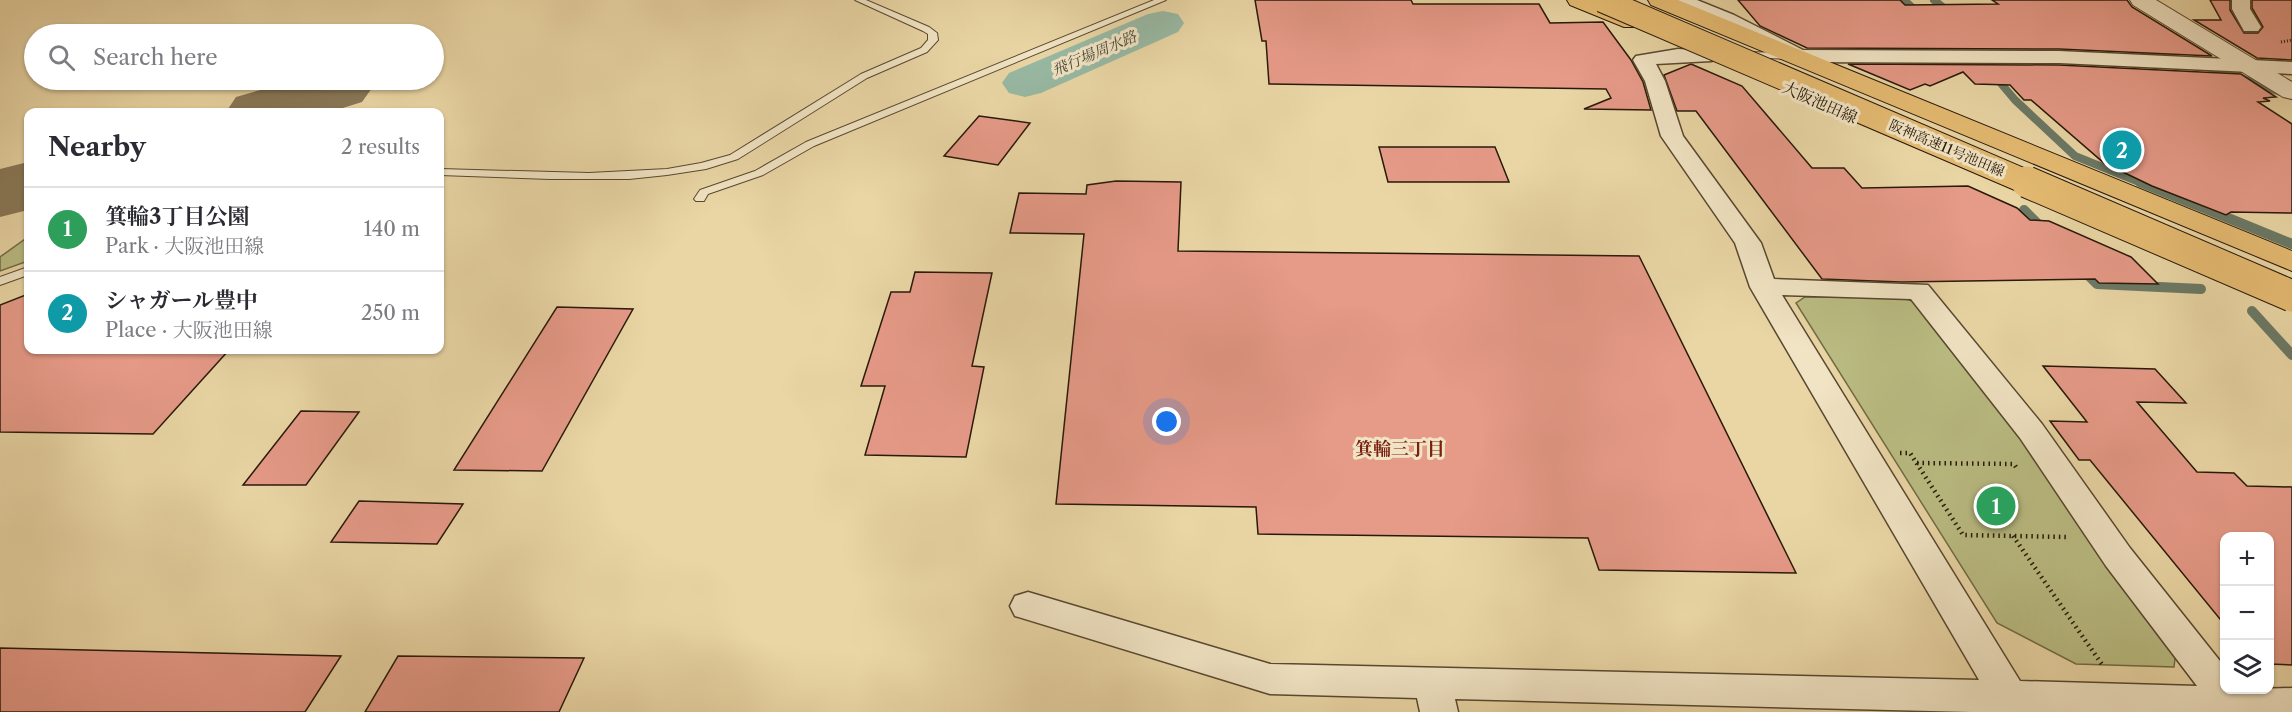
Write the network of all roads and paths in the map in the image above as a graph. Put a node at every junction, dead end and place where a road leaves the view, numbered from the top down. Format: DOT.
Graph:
graph roads {
  1 [pos="859,0"];
  2 [pos="1162,0"];
  3 [pos="1578,0"];
  4 [pos="1602,0"];
  5 [pos="1639,0"];
  6 [pos="1657,0"];
  7 [pos="1681,0"];
  8 [pos="2141,0"];
  9 [pos="2241,0"];
  10 [pos="2251,27"];
  11 [pos="1711,55"];
  12 [pos="1805,64"];
  13 [pos="2249,66"];
  14 [pos="2292,68"];
  15 [pos="2292,93"];
  16 [pos="444,172"];
  17 [pos="700,199"];
  18 [pos="2292,262"];
  19 [pos="24,272"];
  20 [pos="2292,274"];
  21 [pos="0,281"];
  22 [pos="1763,287"];
  23 [pos="2292,296"];
  24 [pos="2292,308"];
  25 [pos="2021,473"];
  26 [pos="2060,528"];
  27 [pos="2013,536"];
  28 [pos="1028,606"];
  29 [pos="2106,671"];
  30 [pos="1436,697"];
  31 [pos="2009,698"];
  32 [pos="2232,703"];
  33 [pos="2292,704"];
  1 -- 16 [label="lane"];
  2 -- 17 [label="lane"];
  3 -- 11 [label="main road, 大阪池田線"];
  4 -- 23 [label="main road, 阪神高速11号池田線, bridge"];
  5 -- 12 [label="main road, 阪神高速11号池田線"];
  6 -- 12 [label="main road"];
  7 -- 12 [label="street"];
  8 -- 13 [label="street"];
  9 -- 10 [label="street"];
  11 -- 12 [label="lane"];
  11 -- 22 [label="street"];
  11 -- 24 [label="main road, 大阪池田線"];
  12 -- 13 [label="street"];
  12 -- 18 [label="main road, 大阪池田線"];
  12 -- 20 [label="main road, 阪神高速11号池田線"];
  13 -- 14 [label="street"];
  13 -- 15 [label="street"];
  19 -- 21 [label="lane"];
  22 -- 31 [label="street"];
  22 -- 32 [label="street"];
  25 -- 27 [label="path"];
  26 -- 27 [label="path"];
  27 -- 29 [label="path"];
  28 -- 30 [label="street"];
  30 -- 31 [label="street"];
  31 -- 32 [label="street"];
  32 -- 33 [label="street"];
}
